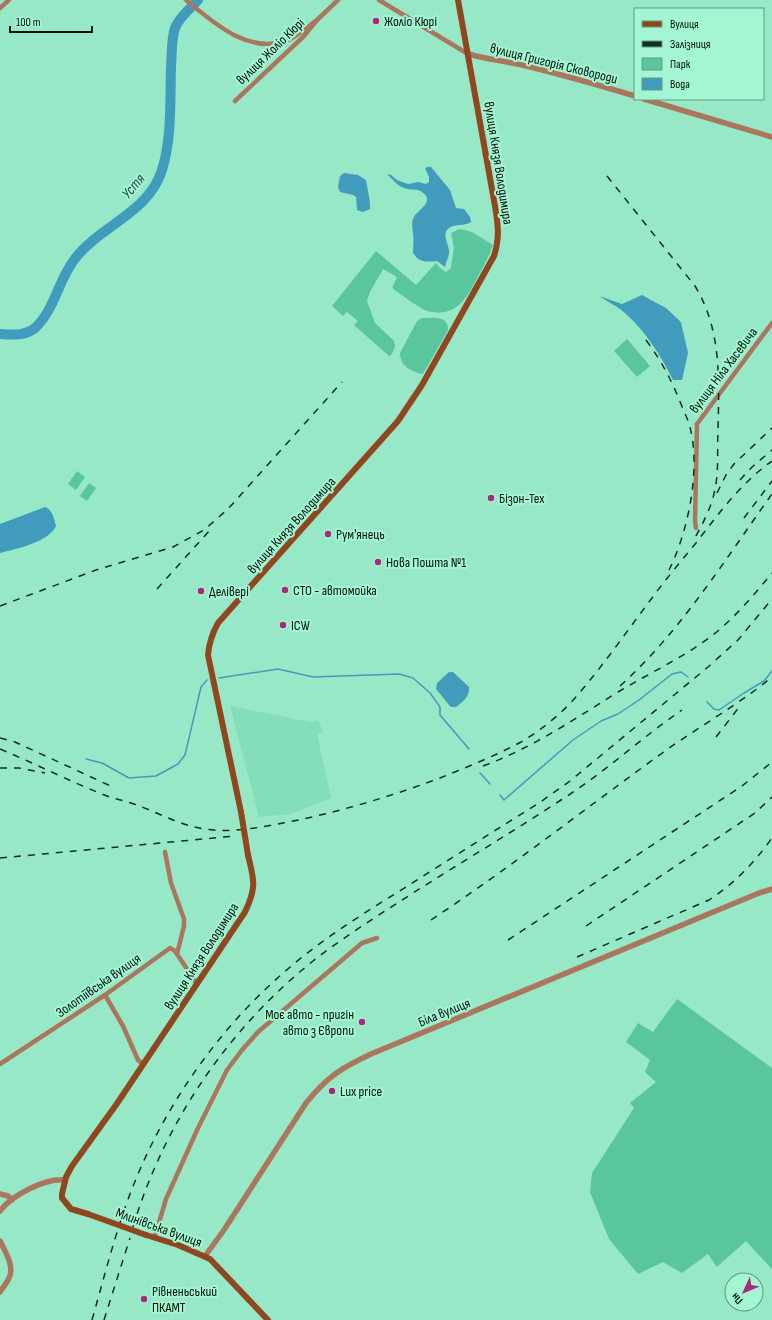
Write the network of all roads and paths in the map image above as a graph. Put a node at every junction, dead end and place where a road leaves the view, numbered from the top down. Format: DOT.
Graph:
graph roads {
  1 [pos="9,0"];
  2 [pos="186,0"];
  3 [pos="338,0"];
  4 [pos="379,0"];
  5 [pos="458,0"];
  6 [pos="0,8"];
  7 [pos="317,20"];
  8 [pos="468,54"];
  9 [pos="634,96"];
  10 [pos="647,100"];
  11 [pos="235,101"];
  12 [pos="772,137"];
  13 [pos="772,323"];
  14 [pos="696,528"];
  15 [pos="165,852"];
  16 [pos="772,889"];
  17 [pos="377,938"];
  18 [pos="177,954"];
  19 [pos="197,984"];
  20 [pos="105,995"];
  21 [pos="0,1064"];
  22 [pos="144,1064"];
  23 [pos="65,1180"];
  24 [pos="0,1194"];
  25 [pos="12,1200"];
  26 [pos="0,1211"];
  27 [pos="88,1214"];
  28 [pos="155,1236"];
  29 [pos="0,1241"];
  30 [pos="205,1256"];
  31 [pos="0,1292"];
  32 [pos="268,1320"];
  1 -- 6 [label="street"];
  2 -- 7 [label="street"];
  3 -- 7 [label="street, вулиця Жоліо Кюрі"];
  4 -- 8 [label="street"];
  5 -- 8 [label="main road, вулиця Князя Володимира"];
  7 -- 11 [label="street, вулиця Жоліо Кюрі"];
  8 -- 9 [label="street, вулиця Григорія Сковороди"];
  8 -- 19 [label="main road, вулиця Князя Володимира, bridge"];
  10 -- 12 [label="street"];
  13 -- 14 [label="street, вулиця Ніла Хасевича"];
  15 -- 18 [label="street"];
  16 -- 30 [label="street, Біла вулиця"];
  17 -- 28 [label="street"];
  18 -- 19 [label="street"];
  18 -- 20 [label="street, Золотіївська вулиця"];
  19 -- 22 [label="main road, вулиця Князя Володимира"];
  20 -- 21 [label="street, Золотіївська вулиця"];
  20 -- 22 [label="street"];
  22 -- 23 [label="main road, вулиця Князя Володимира"];
  23 -- 25 [label="street"];
  23 -- 27 [label="main road, вулиця Князя Володимира"];
  24 -- 25 [label="street"];
  25 -- 26 [label="street"];
  27 -- 28 [label="main road, Млинівська вулиця, bridge"];
  28 -- 30 [label="main road, Млинівська вулиця"];
  29 -- 31 [label="street"];
  30 -- 32 [label="main road, Млинівська вулиця"];
}
